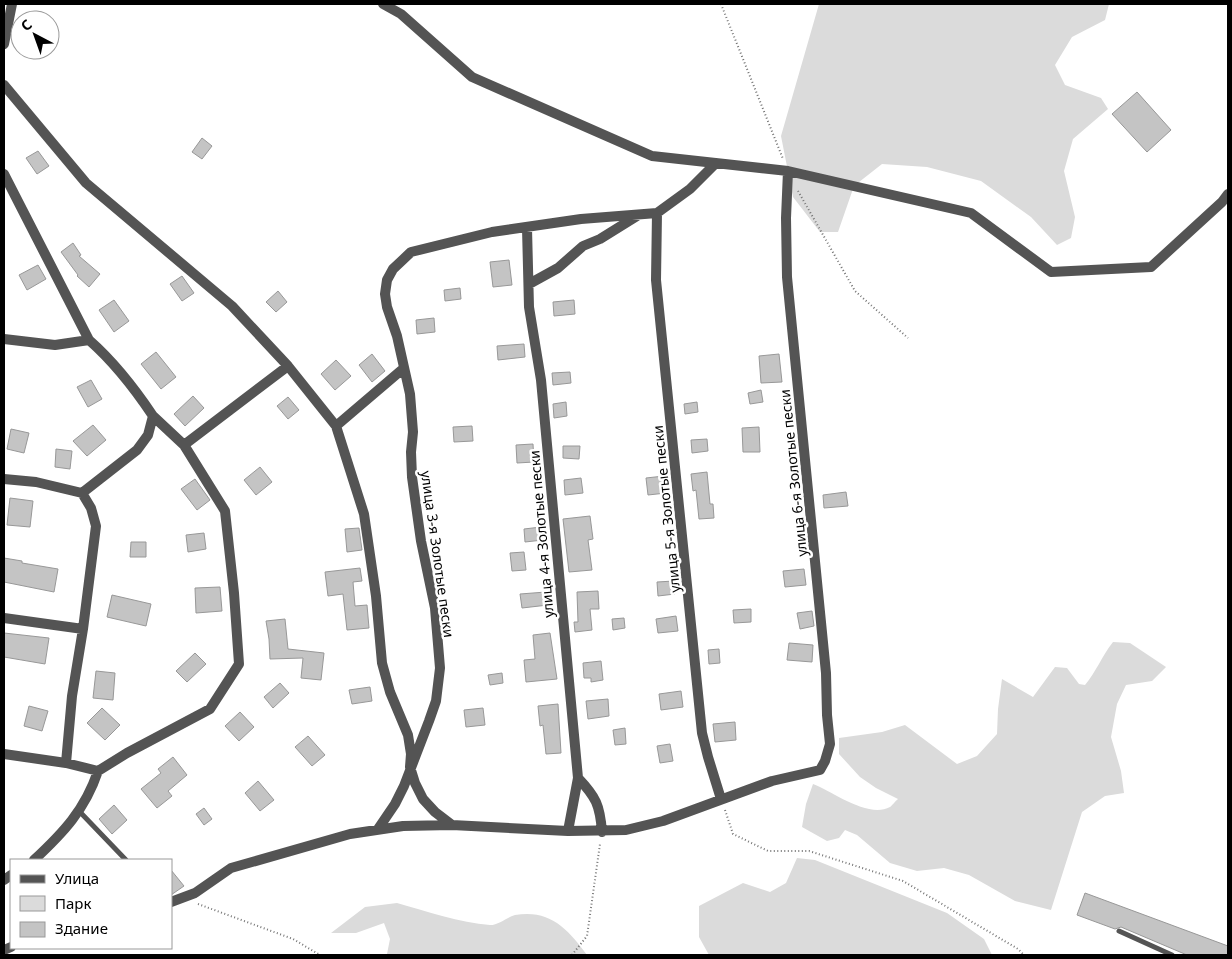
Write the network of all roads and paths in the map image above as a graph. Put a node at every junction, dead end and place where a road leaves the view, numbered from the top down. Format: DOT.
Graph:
graph roads {
  1 [pos="12,4"];
  2 [pos="383,4"];
  3 [pos="4,44"];
  4 [pos="4,85"];
  5 [pos="716,163"];
  6 [pos="788,171"];
  7 [pos="4,174"];
  8 [pos="1228,194"];
  9 [pos="657,212"];
  10 [pos="641,214"];
  11 [pos="527,228"];
  12 [pos="529,284"];
  13 [pos="4,339"];
  14 [pos="89,340"];
  15 [pos="288,366"];
  16 [pos="404,368"];
  17 [pos="153,416"];
  18 [pos="336,426"];
  19 [pos="184,445"];
  20 [pos="4,479"];
  21 [pos="82,493"];
  22 [pos="4,618"];
  23 [pos="83,630"];
  24 [pos="4,754"];
  25 [pos="66,763"];
  26 [pos="410,767"];
  27 [pos="98,771"];
  28 [pos="578,778"];
  29 [pos="721,800"];
  30 [pos="79,812"];
  31 [pos="452,825"];
  32 [pos="378,829"];
  33 [pos="568,831"];
  34 [pos="602,832"];
  35 [pos="35,859"];
  36 [pos="125,859"];
  37 [pos="184,898"];
  38 [pos="172,902"];
  39 [pos="1120,931"];
  40 [pos="320,955"];
  41 [pos="572,955"];
  42 [pos="1024,955"];
  43 [pos="1172,955"];
  1 -- 3 [label="street"];
  2 -- 5 [label="street"];
  4 -- 15 [label="street"];
  5 -- 6 [label="street"];
  5 -- 9 [label="street"];
  6 -- 8 [label="street"];
  6 -- 29 [label="street, улица 6-я Золотые пески"];
  7 -- 14 [label="street"];
  9 -- 10 [label="street, улица 3-я Золотые пески"];
  9 -- 29 [label="street, улица 5-я Золотые пески"];
  10 -- 11 [label="street, улица 3-я Золотые пески"];
  10 -- 12 [label="street"];
  11 -- 12 [label="street, улица 4-я Золотые пески"];
  11 -- 16 [label="street, улица 3-я Золотые пески"];
  12 -- 28 [label="street, улица 4-я Золотые пески"];
  13 -- 14 [label="street"];
  14 -- 17 [label="street"];
  15 -- 18 [label="street"];
  15 -- 19 [label="street"];
  16 -- 18 [label="street"];
  16 -- 26 [label="street, улица 3-я Золотые пески"];
  17 -- 19 [label="street"];
  17 -- 21 [label="street"];
  18 -- 26 [label="street"];
  19 -- 27 [label="street"];
  20 -- 21 [label="street"];
  21 -- 23 [label="street"];
  22 -- 23 [label="street"];
  23 -- 25 [label="street"];
  24 -- 25 [label="street"];
  25 -- 27 [label="street"];
  26 -- 31 [label="street"];
  26 -- 32 [label="street, улица 3-я Золотые пески"];
  27 -- 30 [label="street"];
  28 -- 33 [label="street, улица 4-я Золотые пески"];
  28 -- 34 [label="street"];
  29 -- 34 [label="street"];
  29 -- 42 [label="path"];
  30 -- 35 [label="street"];
  30 -- 36 [label="lane"];
  31 -- 32 [label="street"];
  31 -- 33 [label="street"];
  32 -- 37 [label="street"];
  33 -- 34 [label="street"];
  34 -- 41 [label="path"];
  37 -- 38 [label="street"];
  37 -- 40 [label="path"];
  39 -- 43 [label="lane"];
}
